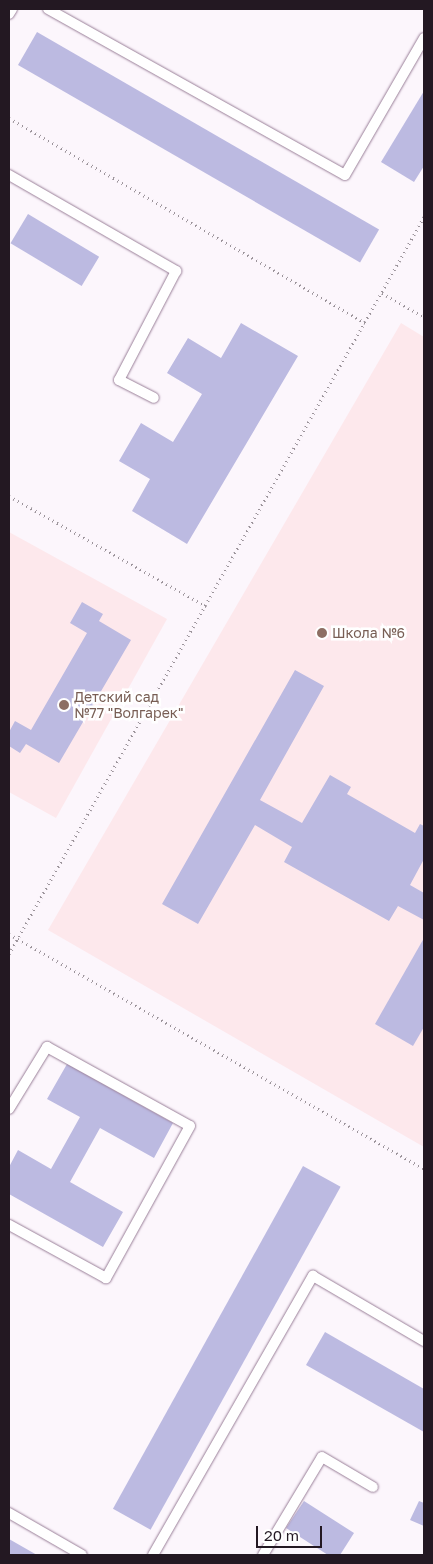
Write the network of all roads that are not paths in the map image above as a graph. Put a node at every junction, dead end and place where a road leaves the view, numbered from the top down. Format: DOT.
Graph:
graph roads {
  1 [pos="12,9"];
  2 [pos="48,9"];
  3 [pos="9,14"];
  4 [pos="424,38"];
  5 [pos="9,174"];
  6 [pos="154,398"];
  7 [pos="9,1109"];
  8 [pos="9,1225"];
  9 [pos="424,1341"];
  10 [pos="373,1487"];
  11 [pos="9,1512"];
  12 [pos="82,1555"];
  13 [pos="153,1555"];
  14 [pos="263,1555"];
  1 -- 3 [label="lane"];
  2 -- 4 [label="lane"];
  5 -- 6 [label="lane"];
  7 -- 8 [label="lane"];
  9 -- 13 [label="lane"];
  10 -- 14 [label="lane"];
  11 -- 12 [label="lane"];
}
